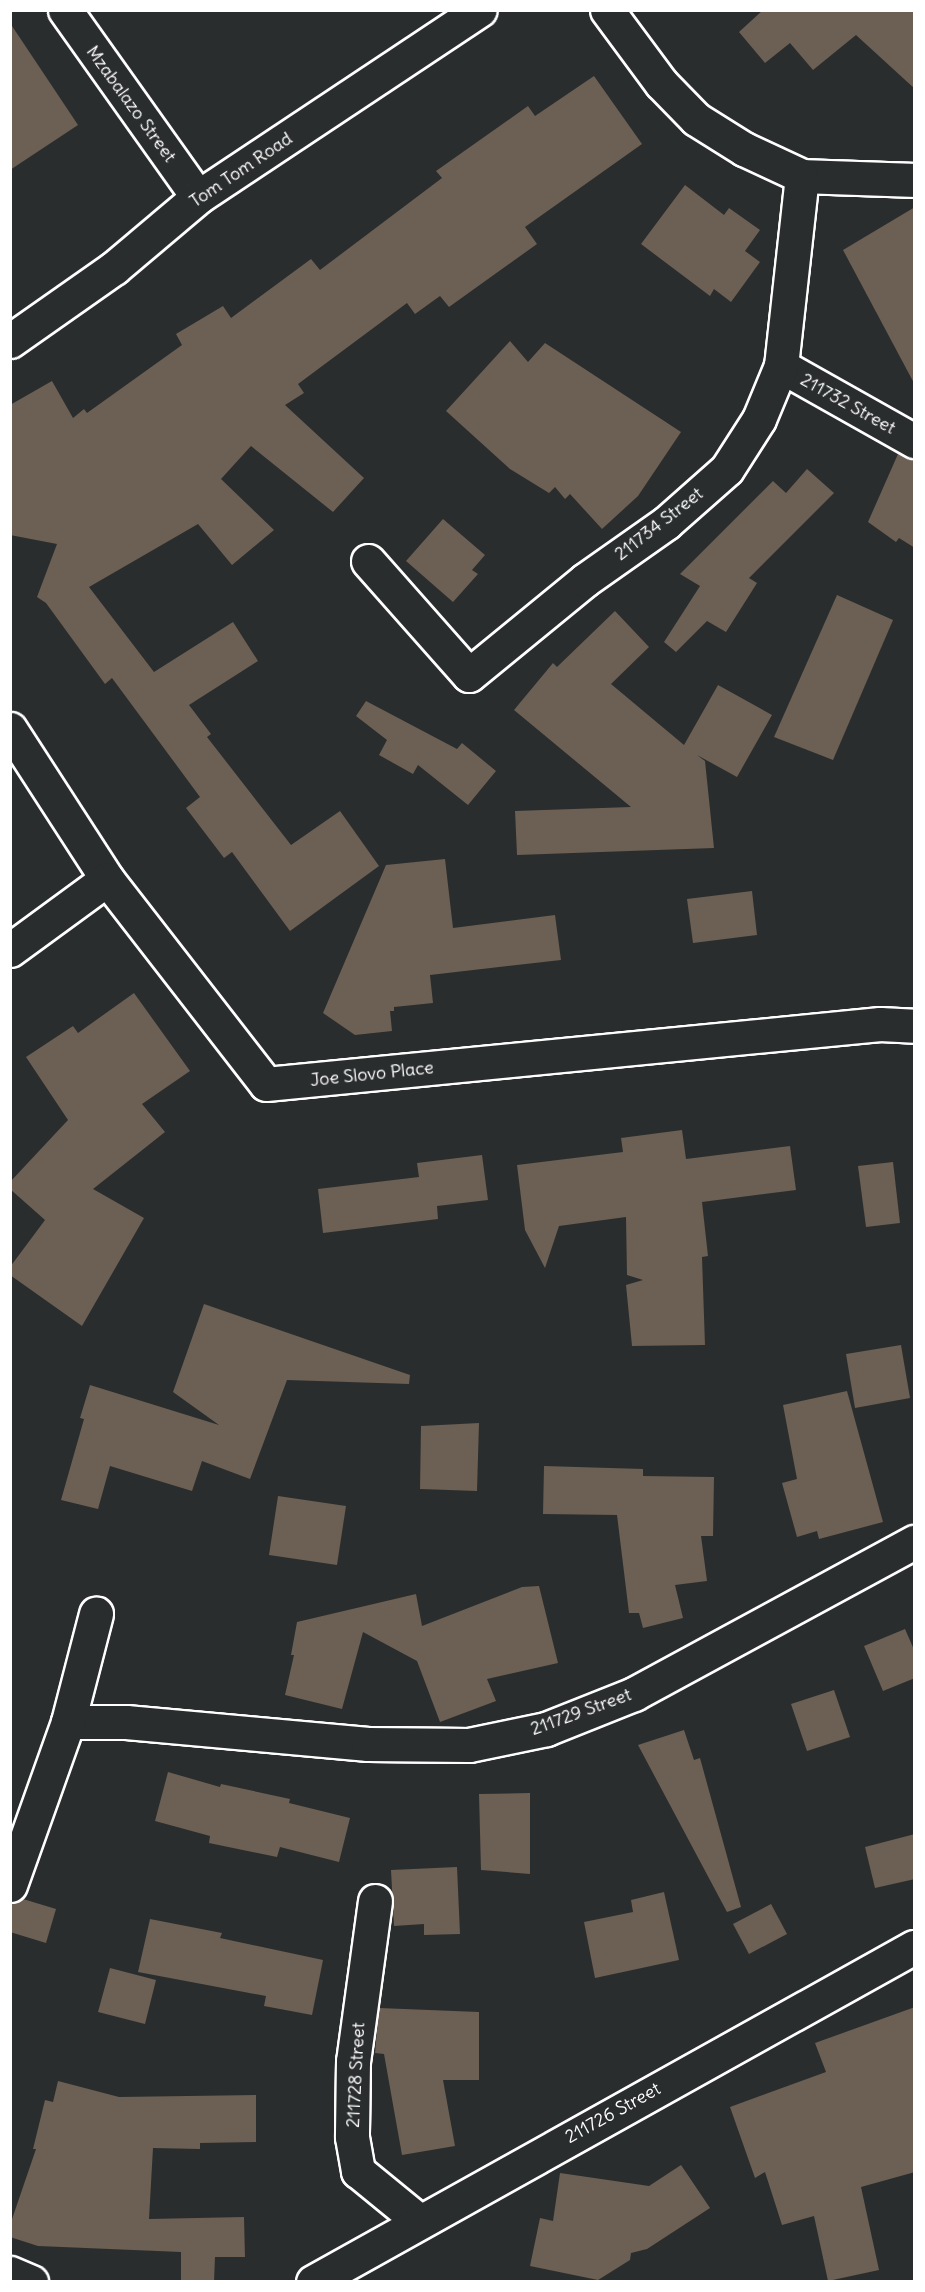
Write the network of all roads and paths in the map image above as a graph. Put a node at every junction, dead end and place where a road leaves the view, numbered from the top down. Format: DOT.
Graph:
graph roads {
  1 [pos="65,10"];
  2 [pos="479,10"];
  3 [pos="607,10"];
  4 [pos="802,176"];
  5 [pos="915,180"];
  6 [pos="198,197"];
  7 [pos="10,341"];
  8 [pos="780,366"];
  9 [pos="915,441"];
  10 [pos="368,561"];
  11 [pos="10,729"];
  12 [pos="107,879"];
  13 [pos="10,950"];
  14 [pos="915,1026"];
  15 [pos="915,1542"];
  16 [pos="96,1614"];
  17 [pos="68,1722"];
  18 [pos="10,1885"];
  19 [pos="375,1901"];
  20 [pos="915,1947"];
  21 [pos="419,2221"];
  22 [pos="10,2273"];
  23 [pos="31,2282"];
  24 [pos="313,2282"];
  1 -- 6 [label="street, Mzabalazo Street"];
  2 -- 6 [label="street, Tom Tom Road"];
  3 -- 4 [label="street"];
  4 -- 5 [label="street"];
  4 -- 8 [label="street, 211734 Street"];
  6 -- 7 [label="street, Tom Tom Road"];
  8 -- 9 [label="street, 211732 Street"];
  8 -- 10 [label="street, 211734 Street"];
  11 -- 12 [label="street, Joe Slovo Place"];
  12 -- 13 [label="street"];
  12 -- 14 [label="street, Joe Slovo Place"];
  15 -- 17 [label="street, 211729 Street"];
  16 -- 17 [label="street"];
  17 -- 18 [label="street"];
  19 -- 21 [label="street, 211728 Street"];
  20 -- 21 [label="street, 211726 Street"];
  21 -- 24 [label="street, 211726 Street"];
  22 -- 23 [label="street"];
}
